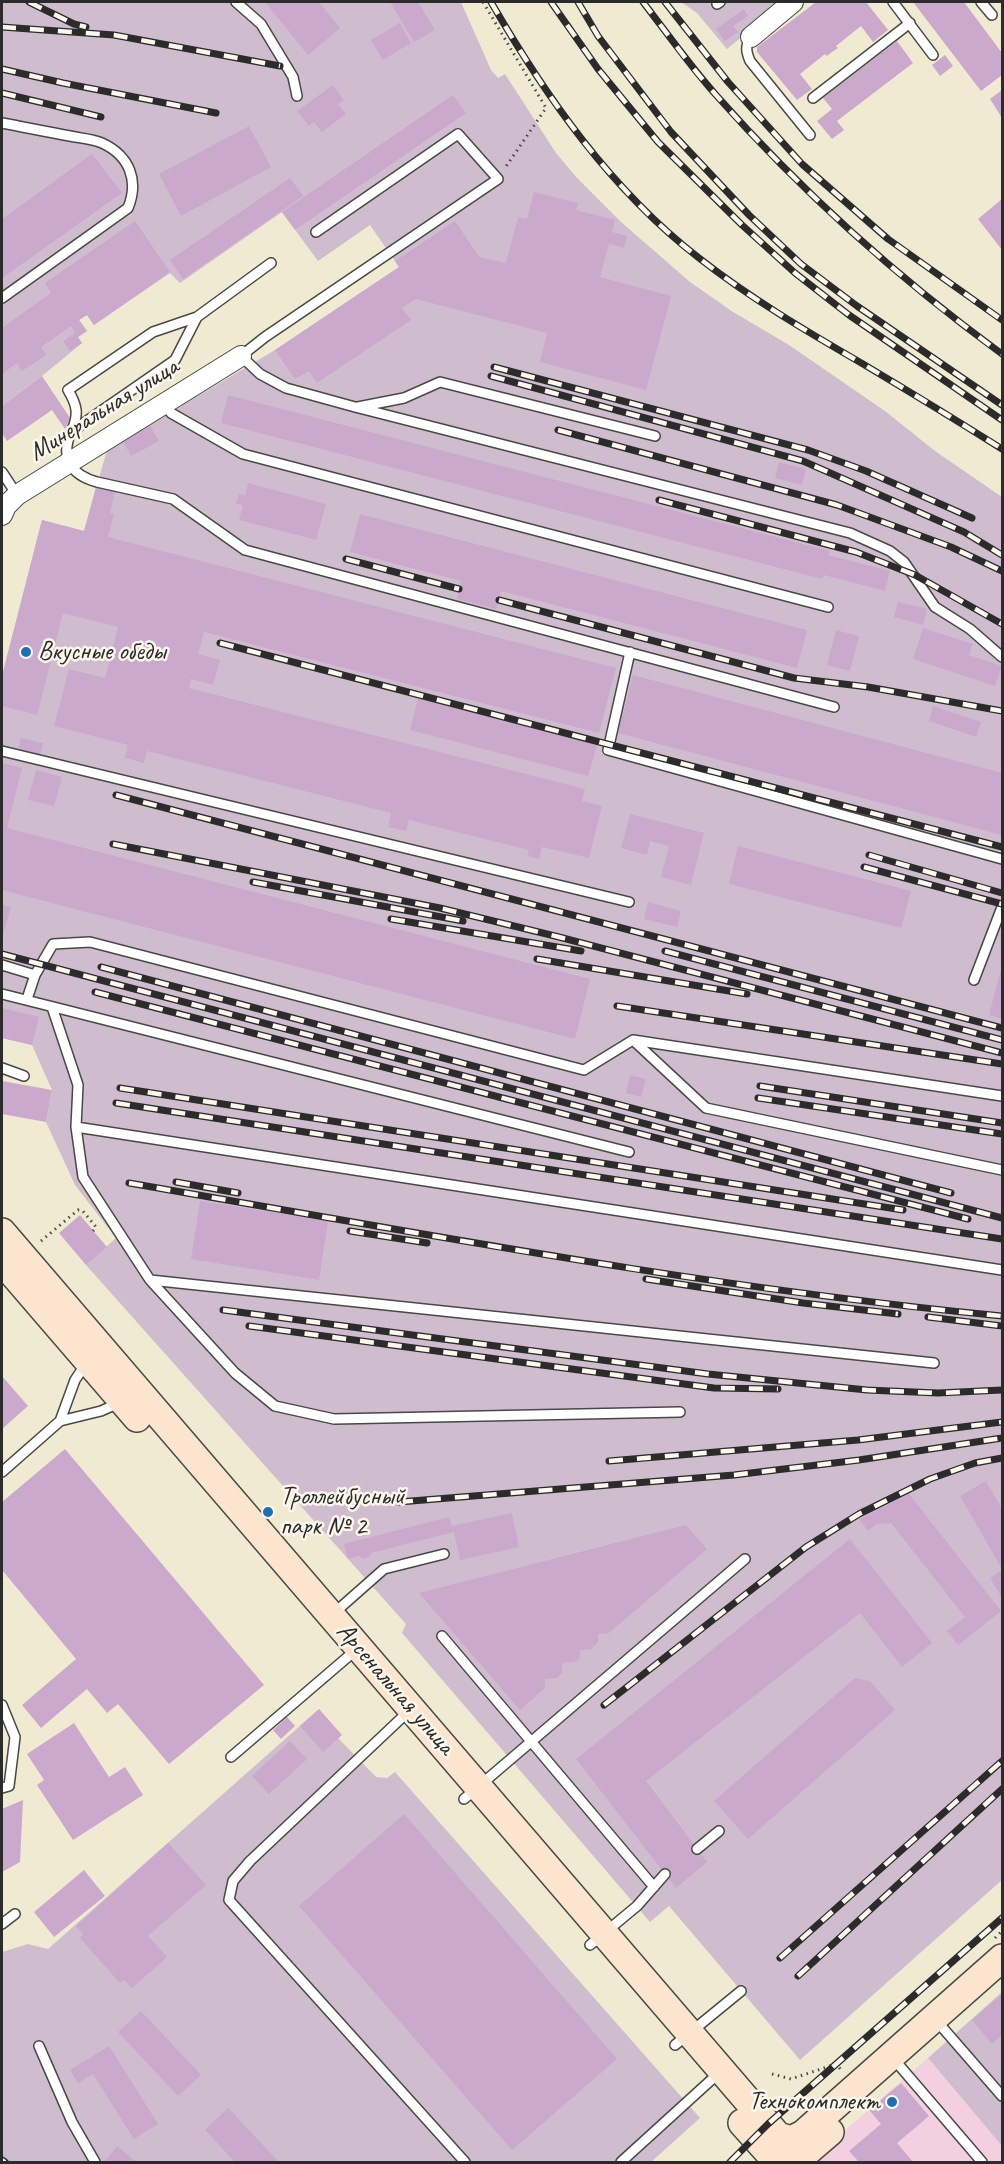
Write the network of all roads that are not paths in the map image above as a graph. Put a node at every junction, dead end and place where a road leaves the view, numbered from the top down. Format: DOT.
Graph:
graph roads {
  1 [pos="236,2"];
  2 [pos="790,2"];
  3 [pos="893,2"];
  4 [pos="981,2"];
  5 [pos="992,15"];
  6 [pos="910,23"];
  7 [pos="751,37"];
  8 [pos="933,55"];
  9 [pos="297,96"];
  10 [pos="813,98"];
  11 [pos="2,123"];
  12 [pos="810,135"];
  13 [pos="316,232"];
  14 [pos="271,262"];
  15 [pos="2,298"];
  16 [pos="197,317"];
  17 [pos="241,356"];
  18 [pos="165,404"];
  19 [pos="355,407"];
  20 [pos="71,432"];
  21 [pos="655,436"];
  22 [pos="69,462"];
  23 [pos="2,472"];
  24 [pos="7,505"];
  25 [pos="828,607"];
  26 [pos="630,652"];
  27 [pos="1002,657"];
  28 [pos="834,706"];
  29 [pos="2,751"];
  30 [pos="1002,859"];
  31 [pos="629,902"];
  32 [pos="1002,907"];
  33 [pos="2,965"];
  34 [pos="35,975"];
  35 [pos="974,980"];
  36 [pos="2,993"];
  37 [pos="27,999"];
  38 [pos="52,1007"];
  39 [pos="633,1040"];
  40 [pos="2,1068"];
  41 [pos="24,1077"];
  42 [pos="1002,1096"];
  43 [pos="76,1127"];
  44 [pos="629,1152"];
  45 [pos="1002,1170"];
  46 [pos="2,1232"];
  47 [pos="2,1261"];
  48 [pos="1002,1270"];
  49 [pos="150,1280"];
  50 [pos="96,1355"];
  51 [pos="934,1364"];
  52 [pos="130,1396"];
  53 [pos="680,1412"];
  54 [pos="60,1421"];
  55 [pos="2,1472"];
  56 [pos="444,1554"];
  57 [pos="745,1558"];
  58 [pos="331,1615"];
  59 [pos="442,1636"];
  60 [pos="352,1654"];
  61 [pos="2,1705"];
  62 [pos="404,1715"];
  63 [pos="533,1742"];
  64 [pos="231,1757"];
  65 [pos="2,1788"];
  66 [pos="472,1793"];
  67 [pos="719,1831"];
  68 [pos="697,1849"];
  69 [pos="665,1874"];
  70 [pos="654,1887"];
  71 [pos="15,1914"];
  72 [pos="2,1924"];
  73 [pos="597,1939"];
  74 [pos="1002,1958"];
  75 [pos="1002,1980"];
  76 [pos="741,1991"];
  77 [pos="940,2025"];
  78 [pos="682,2039"];
  79 [pos="39,2046"];
  80 [pos="897,2062"];
  81 [pos="715,2076"];
  82 [pos="1002,2096"];
  83 [pos="786,2157"];
  84 [pos="94,2163"];
  85 [pos="465,2163"];
  86 [pos="621,2163"];
  87 [pos="982,2163"];
  1 -- 9 [label="lane"];
  2 -- 7 [label="street"];
  3 -- 6 [label="lane"];
  4 -- 5 [label="lane"];
  6 -- 8 [label="lane"];
  6 -- 10 [label="lane"];
  7 -- 12 [label="lane"];
  11 -- 15 [label="lane"];
  13 -- 17 [label="lane"];
  14 -- 16 [label="lane"];
  16 -- 20 [label="lane"];
  16 -- 20 [label="lane"];
  17 -- 18 [label="street, Минеральная улица"];
  17 -- 19 [label="lane"];
  18 -- 22 [label="street, Минеральная улица"];
  18 -- 25 [label="lane"];
  19 -- 21 [label="lane"];
  19 -- 27 [label="lane"];
  20 -- 22 [label="lane"];
  22 -- 24 [label="street, Минеральная улица"];
  22 -- 26 [label="lane"];
  23 -- 24 [label="lane"];
  26 -- 28 [label="lane"];
  26 -- 30 [label="lane"];
  29 -- 31 [label="lane"];
  32 -- 35 [label="lane"];
  33 -- 34 [label="lane"];
  34 -- 37 [label="lane"];
  34 -- 39 [label="lane"];
  36 -- 37 [label="lane"];
  37 -- 38 [label="lane"];
  38 -- 43 [label="lane"];
  38 -- 44 [label="lane"];
  39 -- 42 [label="lane"];
  39 -- 45 [label="lane"];
  40 -- 41 [label="lane"];
  43 -- 48 [label="lane"];
  43 -- 49 [label="lane"];
  46 -- 50 [label="street, Арсенальная улица"];
  47 -- 50 [label="street, Арсенальная улица"];
  49 -- 51 [label="lane"];
  49 -- 53 [label="lane"];
  50 -- 52 [label="street, Арсенальная улица"];
  50 -- 54 [label="lane"];
  52 -- 54 [label="lane"];
  52 -- 58 [label="street, Арсенальная улица"];
  52 -- 60 [label="street, Арсенальная улица"];
  54 -- 55 [label="lane"];
  56 -- 58 [label="lane"];
  57 -- 63 [label="lane"];
  58 -- 60 [label="street, Арсенальная улица"];
  59 -- 63 [label="lane"];
  60 -- 62 [label="street, Арсенальная улица"];
  60 -- 64 [label="lane"];
  61 -- 65 [label="lane"];
  62 -- 66 [label="street, Арсенальная улица"];
  62 -- 85 [label="lane"];
  63 -- 66 [label="lane"];
  63 -- 70 [label="lane"];
  66 -- 73 [label="street, Арсенальная улица"];
  67 -- 68 [label="lane"];
  69 -- 70 [label="lane"];
  70 -- 73 [label="lane"];
  71 -- 72 [label="lane"];
  73 -- 78 [label="street, Арсенальная улица"];
  74 -- 77 [label="street"];
  75 -- 77 [label="street"];
  76 -- 78 [label="lane"];
  77 -- 80 [label="street"];
  77 -- 82 [label="lane"];
  78 -- 81 [label="street, Арсенальная улица"];
  79 -- 84 [label="lane"];
  80 -- 83 [label="street"];
  80 -- 83 [label="street"];
  80 -- 87 [label="lane"];
  81 -- 83 [label="street, Арсенальная улица"];
  81 -- 86 [label="lane"];
}
